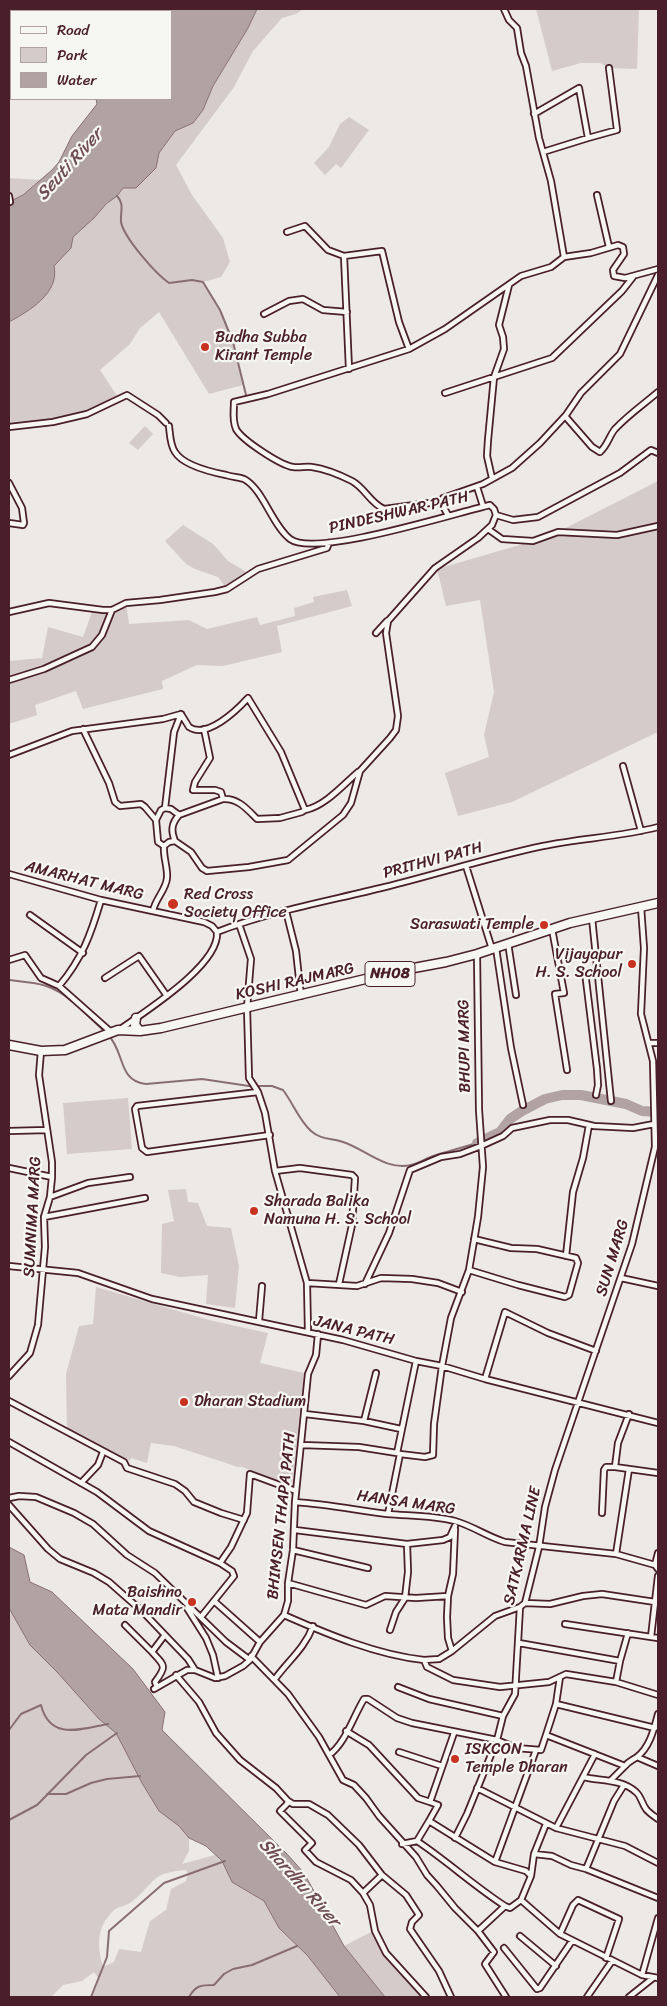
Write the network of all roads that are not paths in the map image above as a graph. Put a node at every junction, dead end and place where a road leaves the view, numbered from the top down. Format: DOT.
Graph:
graph roads {
  1 [pos="504,9"];
  2 [pos="609,68"];
  3 [pos="534,114"];
  4 [pos="588,138"];
  5 [pos="543,152"];
  6 [pos="597,195"];
  7 [pos="9,196"];
  8 [pos="10,202"];
  9 [pos="287,232"];
  10 [pos="609,247"];
  11 [pos="344,256"];
  12 [pos="564,257"];
  13 [pos="658,269"];
  14 [pos="658,275"];
  15 [pos="633,277"];
  16 [pos="510,284"];
  17 [pos="348,312"];
  18 [pos="264,314"];
  19 [pos="409,349"];
  20 [pos="350,369"];
  21 [pos="494,377"];
  22 [pos="658,392"];
  23 [pos="444,393"];
  24 [pos="566,416"];
  25 [pos="9,427"];
  26 [pos="658,453"];
  27 [pos="492,478"];
  28 [pos="9,483"];
  29 [pos="477,487"];
  30 [pos="441,503"];
  31 [pos="483,506"];
  32 [pos="448,515"];
  33 [pos="496,515"];
  34 [pos="9,523"];
  35 [pos="658,526"];
  36 [pos="488,529"];
  37 [pos="329,542"];
  38 [pos="112,610"];
  39 [pos="9,612"];
  40 [pos="388,620"];
  41 [pos="376,633"];
  42 [pos="9,680"];
  43 [pos="181,714"];
  44 [pos="83,729"];
  45 [pos="204,729"];
  46 [pos="9,755"];
  47 [pos="623,766"];
  48 [pos="360,771"];
  49 [pos="223,799"];
  50 [pos="165,808"];
  51 [pos="305,810"];
  52 [pos="179,816"];
  53 [pos="156,820"];
  54 [pos="658,827"];
  55 [pos="641,831"];
  56 [pos="175,841"];
  57 [pos="164,846"];
  58 [pos="466,866"];
  59 [pos="9,874"];
  60 [pos="101,900"];
  61 [pos="658,903"];
  62 [pos="641,907"];
  63 [pos="153,911"];
  64 [pos="286,912"];
  65 [pos="30,915"];
  66 [pos="592,918"];
  67 [pos="239,924"];
  68 [pos="552,929"];
  69 [pos="217,932"];
  70 [pos="508,943"];
  71 [pos="494,948"];
  72 [pos="83,953"];
  73 [pos="477,954"];
  74 [pos="9,960"];
  75 [pos="598,971"];
  76 [pos="104,978"];
  77 [pos="59,986"];
  78 [pos="516,994"];
  79 [pos="167,996"];
  80 [pos="301,996"];
  81 [pos="247,1008"];
  82 [pos="136,1018"];
  83 [pos="140,1031"];
  84 [pos="111,1033"];
  85 [pos="649,1043"];
  86 [pos="658,1043"];
  87 [pos="9,1045"];
  88 [pos="41,1051"];
  89 [pos="567,1070"];
  90 [pos="257,1091"];
  91 [pos="596,1096"];
  92 [pos="611,1100"];
  93 [pos="523,1104"];
  94 [pos="655,1106"];
  95 [pos="654,1124"];
  96 [pos="589,1125"];
  97 [pos="47,1130"];
  98 [pos="9,1131"];
  99 [pos="270,1135"];
  100 [pos="481,1146"];
  101 [pos="9,1168"];
  102 [pos="275,1172"];
  103 [pos="52,1177"];
  104 [pos="130,1177"];
  105 [pos="50,1197"];
  106 [pos="145,1198"];
  107 [pos="44,1217"];
  108 [pos="474,1239"];
  109 [pos="566,1256"];
  110 [pos="9,1266"];
  111 [pos="43,1269"];
  112 [pos="469,1270"];
  113 [pos="621,1278"];
  114 [pos="307,1283"];
  115 [pos="339,1284"];
  116 [pos="365,1284"];
  117 [pos="262,1286"];
  118 [pos="658,1286"];
  119 [pos="462,1292"];
  120 [pos="258,1321"];
  121 [pos="308,1332"];
  122 [pos="318,1334"];
  123 [pos="596,1352"];
  124 [pos="416,1361"];
  125 [pos="442,1366"];
  126 [pos="376,1373"];
  127 [pos="9,1376"];
  128 [pos="485,1379"];
  129 [pos="9,1400"];
  130 [pos="578,1402"];
  131 [pos="305,1414"];
  132 [pos="628,1414"];
  133 [pos="364,1421"];
  134 [pos="658,1423"];
  135 [pos="401,1429"];
  136 [pos="9,1442"];
  137 [pos="302,1445"];
  138 [pos="103,1452"];
  139 [pos="398,1454"];
  140 [pos="615,1468"];
  141 [pos="629,1469"];
  142 [pos="658,1473"];
  143 [pos="81,1483"];
  144 [pos="296,1491"];
  145 [pos="9,1498"];
  146 [pos="295,1502"];
  147 [pos="9,1505"];
  148 [pos="602,1513"];
  149 [pos="388,1514"];
  150 [pos="244,1520"];
  151 [pos="455,1523"];
  152 [pos="295,1530"];
  153 [pos="407,1544"];
  154 [pos="539,1547"];
  155 [pos="293,1550"];
  156 [pos="658,1553"];
  157 [pos="616,1554"];
  158 [pos="220,1563"];
  159 [pos="657,1567"];
  160 [pos="368,1568"];
  161 [pos="658,1576"];
  162 [pos="288,1583"];
  163 [pos="448,1596"];
  164 [pos="404,1598"];
  165 [pos="214,1601"];
  166 [pos="655,1602"];
  167 [pos="525,1603"];
  168 [pos="186,1604"];
  169 [pos="520,1607"];
  170 [pos="284,1614"];
  171 [pos="201,1617"];
  172 [pos="565,1624"];
  173 [pos="125,1625"];
  174 [pos="313,1626"];
  175 [pos="390,1630"];
  176 [pos="628,1633"];
  177 [pos="164,1636"];
  178 [pos="651,1637"];
  179 [pos="658,1638"];
  180 [pos="260,1642"];
  181 [pos="519,1642"];
  182 [pos="452,1651"];
  183 [pos="152,1652"];
  184 [pos="251,1658"];
  185 [pos="424,1660"];
  186 [pos="620,1662"];
  187 [pos="195,1670"];
  188 [pos="176,1675"];
  189 [pos="560,1677"];
  190 [pos="218,1678"];
  191 [pos="275,1679"];
  192 [pos="616,1682"];
  193 [pos="398,1687"];
  194 [pos="516,1687"];
  195 [pos="658,1695"];
  196 [pos="556,1704"];
  197 [pos="503,1716"];
  198 [pos="658,1716"];
  199 [pos="654,1728"];
  200 [pos="346,1731"];
  201 [pos="454,1733"];
  202 [pos="546,1735"];
  203 [pos="497,1740"];
  204 [pos="536,1750"];
  205 [pos="399,1752"];
  206 [pos="596,1754"];
  207 [pos="329,1755"];
  208 [pos="637,1757"];
  209 [pos="442,1766"];
  210 [pos="625,1766"];
  211 [pos="658,1766"];
  212 [pos="583,1777"];
  213 [pos="610,1781"];
  214 [pos="624,1785"];
  215 [pos="477,1788"];
  216 [pos="288,1801"];
  217 [pos="430,1802"];
  218 [pos="514,1808"];
  219 [pos="658,1819"];
  220 [pos="430,1821"];
  221 [pos="546,1824"];
  222 [pos="556,1828"];
  223 [pos="456,1838"];
  224 [pos="598,1838"];
  225 [pos="417,1841"];
  226 [pos="402,1844"];
  227 [pos="534,1854"];
  228 [pos="495,1862"];
  229 [pos="658,1863"];
  230 [pos="586,1868"];
  231 [pos="382,1875"];
  232 [pos="531,1876"];
  233 [pos="362,1893"];
  234 [pos="658,1898"];
  235 [pos="521,1900"];
  236 [pos="504,1906"];
  237 [pos="658,1918"];
  238 [pos="478,1931"];
  239 [pos="560,1934"];
  240 [pos="520,1936"];
  241 [pos="572,1941"];
  242 [pos="504,1948"];
  243 [pos="606,1958"];
  244 [pos="612,1961"];
  245 [pos="556,1966"];
  246 [pos="642,1975"];
  247 [pos="656,1978"];
  248 [pos="426,1997"];
  249 [pos="451,1997"];
  250 [pos="506,1997"];
  251 [pos="587,1997"];
  252 [pos="629,1997"];
  1 -- 3 [label="street"];
  2 -- 4 [label="street"];
  3 -- 4 [label="street"];
  3 -- 5 [label="street"];
  4 -- 5 [label="street"];
  5 -- 12 [label="street"];
  6 -- 10 [label="street"];
  7 -- 8 [label="street"];
  9 -- 11 [label="street"];
  10 -- 12 [label="street"];
  10 -- 15 [label="street"];
  11 -- 17 [label="street"];
  11 -- 19 [label="street"];
  12 -- 16 [label="street"];
  13 -- 15 [label="street"];
  14 -- 24 [label="street"];
  15 -- 21 [label="street"];
  16 -- 19 [label="street"];
  16 -- 21 [label="street"];
  17 -- 18 [label="street"];
  17 -- 20 [label="street"];
  19 -- 20 [label="street"];
  20 -- 30 [label="street"];
  21 -- 23 [label="street"];
  21 -- 27 [label="street"];
  22 -- 24 [label="street"];
  24 -- 27 [label="street"];
  25 -- 37 [label="street, PINDESHWAR PATH"];
  26 -- 33 [label="street"];
  27 -- 29 [label="street"];
  28 -- 34 [label="street"];
  29 -- 30 [label="street"];
  29 -- 31 [label="street"];
  30 -- 32 [label="street"];
  31 -- 32 [label="street, PINDESHWAR PATH"];
  31 -- 33 [label="street"];
  32 -- 37 [label="street, PINDESHWAR PATH"];
  33 -- 36 [label="street"];
  35 -- 36 [label="street"];
  36 -- 40 [label="street"];
  37 -- 38 [label="street"];
  38 -- 39 [label="street"];
  38 -- 42 [label="street"];
  40 -- 41 [label="street"];
  40 -- 48 [label="street"];
  43 -- 44 [label="street"];
  43 -- 45 [label="street"];
  43 -- 50 [label="street"];
  44 -- 46 [label="street"];
  44 -- 53 [label="street"];
  45 -- 49 [label="street"];
  45 -- 51 [label="street"];
  47 -- 55 [label="street"];
  48 -- 51 [label="street"];
  48 -- 56 [label="street"];
  49 -- 51 [label="street"];
  49 -- 52 [label="street"];
  50 -- 52 [label="street"];
  50 -- 53 [label="street"];
  52 -- 56 [label="street"];
  53 -- 57 [label="street"];
  54 -- 55 [label="street, PRITHVI PATH"];
  55 -- 58 [label="street, PRITHVI PATH"];
  56 -- 57 [label="street"];
  57 -- 63 [label="street"];
  58 -- 64 [label="street, PRITHVI PATH"];
  58 -- 71 [label="street"];
  59 -- 60 [label="street, AMARHAT MARG"];
  60 -- 63 [label="street, AMARHAT MARG"];
  60 -- 72 [label="street"];
  61 -- 62 [label="main road, KOSHI RAJMARG / NH08"];
  62 -- 66 [label="main road, KOSHI RAJMARG / NH08"];
  62 -- 85 [label="street"];
  63 -- 69 [label="street, AMARHAT MARG"];
  64 -- 67 [label="street, PRITHVI PATH"];
  64 -- 80 [label="street"];
  65 -- 72 [label="street"];
  66 -- 68 [label="main road, KOSHI RAJMARG / NH08"];
  66 -- 75 [label="street"];
  67 -- 69 [label="street, PRITHVI PATH"];
  67 -- 81 [label="street"];
  68 -- 70 [label="main road, KOSHI RAJMARG / NH08"];
  68 -- 89 [label="street"];
  69 -- 79 [label="street"];
  70 -- 71 [label="main road, KOSHI RAJMARG / NH08"];
  70 -- 78 [label="street"];
  71 -- 73 [label="main road, KOSHI RAJMARG / NH08"];
  71 -- 93 [label="street"];
  72 -- 77 [label="street"];
  73 -- 80 [label="main road, KOSHI RAJMARG / NH08"];
  73 -- 100 [label="street, BHUPI MARG"];
  74 -- 77 [label="street"];
  75 -- 91 [label="street"];
  75 -- 92 [label="street"];
  76 -- 79 [label="street"];
  77 -- 84 [label="street"];
  79 -- 82 [label="street"];
  80 -- 81 [label="main road, KOSHI RAJMARG / NH08"];
  81 -- 83 [label="main road, KOSHI RAJMARG / NH08"];
  81 -- 90 [label="street"];
  82 -- 83 [label="main road"];
  82 -- 84 [label="street"];
  83 -- 84 [label="main road, KOSHI RAJMARG / NH08"];
  84 -- 88 [label="main road, KOSHI RAJMARG / NH08"];
  85 -- 86 [label="street"];
  85 -- 94 [label="street"];
  87 -- 88 [label="main road, KOSHI RAJMARG / NH08"];
  88 -- 97 [label="street, SUMNIMA MARG"];
  90 -- 99 [label="street"];
  90 -- 99 [label="street"];
  94 -- 95 [label="street, SUN MARG"];
  95 -- 96 [label="street"];
  95 -- 113 [label="street, SUN MARG"];
  96 -- 100 [label="street"];
  96 -- 109 [label="street"];
  97 -- 98 [label="street"];
  97 -- 103 [label="street, SUMNIMA MARG"];
  99 -- 102 [label="street"];
  100 -- 108 [label="street, BHUPI MARG"];
  100 -- 116 [label="street"];
  101 -- 103 [label="street"];
  102 -- 114 [label="street"];
  102 -- 115 [label="street"];
  103 -- 105 [label="street, SUMNIMA MARG"];
  104 -- 105 [label="street"];
  105 -- 107 [label="street, SUMNIMA MARG"];
  106 -- 107 [label="street"];
  107 -- 111 [label="street, SUMNIMA MARG"];
  108 -- 109 [label="street"];
  108 -- 112 [label="street, BHUPI MARG"];
  109 -- 112 [label="street"];
  110 -- 111 [label="street, JANA PATH"];
  111 -- 120 [label="street, JANA PATH"];
  111 -- 127 [label="street, SUMNIMA MARG"];
  112 -- 119 [label="street, BHUPI MARG"];
  113 -- 118 [label="street"];
  113 -- 123 [label="street, SUN MARG"];
  114 -- 115 [label="street"];
  114 -- 121 [label="street"];
  115 -- 116 [label="street"];
  116 -- 119 [label="street"];
  117 -- 120 [label="street"];
  119 -- 125 [label="street, BHUPI MARG"];
  120 -- 121 [label="street, JANA PATH"];
  121 -- 122 [label="street, JANA PATH"];
  122 -- 124 [label="street, JANA PATH"];
  122 -- 131 [label="street, BHIMSEN THAPA PATH"];
  123 -- 128 [label="street"];
  123 -- 130 [label="street, SUN MARG"];
  124 -- 125 [label="street, JANA PATH"];
  124 -- 135 [label="street"];
  125 -- 128 [label="street, JANA PATH"];
  125 -- 139 [label="street, BHUPI MARG"];
  126 -- 133 [label="street"];
  128 -- 130 [label="street, JANA PATH"];
  129 -- 138 [label="street"];
  130 -- 132 [label="street, JANA PATH"];
  130 -- 154 [label="street, SATKARMA LINE"];
  131 -- 133 [label="street"];
  131 -- 137 [label="street, BHIMSEN THAPA PATH"];
  132 -- 134 [label="street, JANA PATH"];
  132 -- 140 [label="street"];
  133 -- 135 [label="street"];
  135 -- 139 [label="street"];
  136 -- 143 [label="street"];
  137 -- 139 [label="street"];
  137 -- 144 [label="street, BHIMSEN THAPA PATH"];
  138 -- 143 [label="street"];
  138 -- 150 [label="street"];
  139 -- 149 [label="street"];
  140 -- 141 [label="street"];
  140 -- 148 [label="street"];
  141 -- 142 [label="street"];
  141 -- 157 [label="street"];
  143 -- 158 [label="street"];
  144 -- 146 [label="street, BHIMSEN THAPA PATH"];
  144 -- 150 [label="street"];
  145 -- 168 [label="street"];
  146 -- 149 [label="street, HANSA MARG"];
  146 -- 152 [label="street, BHIMSEN THAPA PATH"];
  147 -- 177 [label="street"];
  149 -- 151 [label="street, HANSA MARG"];
  150 -- 158 [label="street"];
  151 -- 153 [label="street"];
  151 -- 154 [label="street, HANSA MARG"];
  151 -- 163 [label="street"];
  152 -- 153 [label="street"];
  152 -- 155 [label="street, BHIMSEN THAPA PATH"];
  153 -- 164 [label="street"];
  154 -- 157 [label="street, HANSA MARG"];
  154 -- 167 [label="street, SATKARMA LINE"];
  155 -- 160 [label="street"];
  155 -- 162 [label="street, BHIMSEN THAPA PATH"];
  156 -- 159 [label="street"];
  157 -- 159 [label="street, HANSA MARG"];
  158 -- 165 [label="street"];
  161 -- 166 [label="street"];
  162 -- 164 [label="street"];
  162 -- 170 [label="street, BHIMSEN THAPA PATH"];
  163 -- 164 [label="street"];
  163 -- 182 [label="street"];
  164 -- 175 [label="street"];
  165 -- 171 [label="street"];
  165 -- 180 [label="street"];
  166 -- 167 [label="street"];
  166 -- 178 [label="street"];
  167 -- 169 [label="street, SATKARMA LINE"];
  168 -- 171 [label="street"];
  168 -- 190 [label="street"];
  169 -- 181 [label="street, SATKARMA LINE"];
  169 -- 182 [label="street"];
  170 -- 174 [label="street"];
  170 -- 180 [label="street, BHIMSEN THAPA PATH"];
  171 -- 184 [label="street"];
  172 -- 176 [label="street"];
  173 -- 183 [label="street"];
  174 -- 185 [label="street"];
  174 -- 191 [label="street"];
  176 -- 178 [label="street"];
  176 -- 186 [label="street"];
  177 -- 183 [label="street"];
  177 -- 187 [label="street"];
  178 -- 179 [label="street"];
  180 -- 184 [label="street, BHIMSEN THAPA PATH"];
  181 -- 186 [label="street"];
  181 -- 194 [label="street, SATKARMA LINE"];
  182 -- 185 [label="street"];
  183 -- 188 [label="street"];
  184 -- 190 [label="street, BHIMSEN THAPA PATH"];
  184 -- 191 [label="street"];
  185 -- 194 [label="street"];
  186 -- 192 [label="street"];
  187 -- 188 [label="street"];
  187 -- 190 [label="street"];
  188 -- 216 [label="street"];
  189 -- 192 [label="street"];
  189 -- 194 [label="street"];
  189 -- 196 [label="street"];
  191 -- 207 [label="street"];
  192 -- 195 [label="street"];
  193 -- 197 [label="street"];
  194 -- 197 [label="street, SATKARMA LINE"];
  196 -- 199 [label="street"];
  196 -- 202 [label="street"];
  197 -- 203 [label="street, SATKARMA LINE"];
  198 -- 199 [label="street"];
  199 -- 208 [label="street"];
  200 -- 201 [label="street"];
  200 -- 207 [label="street"];
  200 -- 217 [label="street"];
  201 -- 203 [label="street"];
  201 -- 209 [label="street"];
  202 -- 204 [label="street"];
  202 -- 206 [label="street"];
  203 -- 204 [label="street"];
  203 -- 215 [label="street, SATKARMA LINE"];
  204 -- 218 [label="street"];
  205 -- 209 [label="street"];
  206 -- 210 [label="street"];
  206 -- 212 [label="street"];
  207 -- 226 [label="street"];
  208 -- 210 [label="street"];
  208 -- 211 [label="street"];
  209 -- 217 [label="street"];
  210 -- 213 [label="street"];
  212 -- 213 [label="street"];
  212 -- 222 [label="street"];
  213 -- 214 [label="street"];
  214 -- 219 [label="street"];
  214 -- 224 [label="street"];
  215 -- 218 [label="street"];
  215 -- 223 [label="street, SATKARMA LINE"];
  216 -- 231 [label="street"];
  216 -- 233 [label="street"];
  217 -- 220 [label="street"];
  218 -- 221 [label="street"];
  218 -- 228 [label="street"];
  220 -- 223 [label="street"];
  220 -- 225 [label="street"];
  221 -- 222 [label="street"];
  221 -- 227 [label="street"];
  222 -- 224 [label="street"];
  223 -- 228 [label="street"];
  224 -- 229 [label="street"];
  224 -- 230 [label="street"];
  225 -- 226 [label="street"];
  225 -- 236 [label="street"];
  226 -- 238 [label="street"];
  227 -- 230 [label="street"];
  227 -- 232 [label="street"];
  228 -- 232 [label="street"];
  230 -- 234 [label="street"];
  231 -- 233 [label="street"];
  231 -- 249 [label="street"];
  232 -- 235 [label="street"];
  233 -- 248 [label="street"];
  235 -- 236 [label="street"];
  235 -- 239 [label="street"];
  236 -- 238 [label="street"];
  237 -- 246 [label="street"];
  238 -- 250 [label="street"];
  239 -- 241 [label="street"];
  239 -- 243 [label="street"];
  240 -- 245 [label="street"];
  241 -- 243 [label="street"];
  241 -- 245 [label="street"];
  242 -- 245 [label="street"];
  243 -- 244 [label="street"];
  244 -- 246 [label="street"];
  244 -- 251 [label="street"];
  246 -- 247 [label="street"];
  247 -- 252 [label="street"];
}
